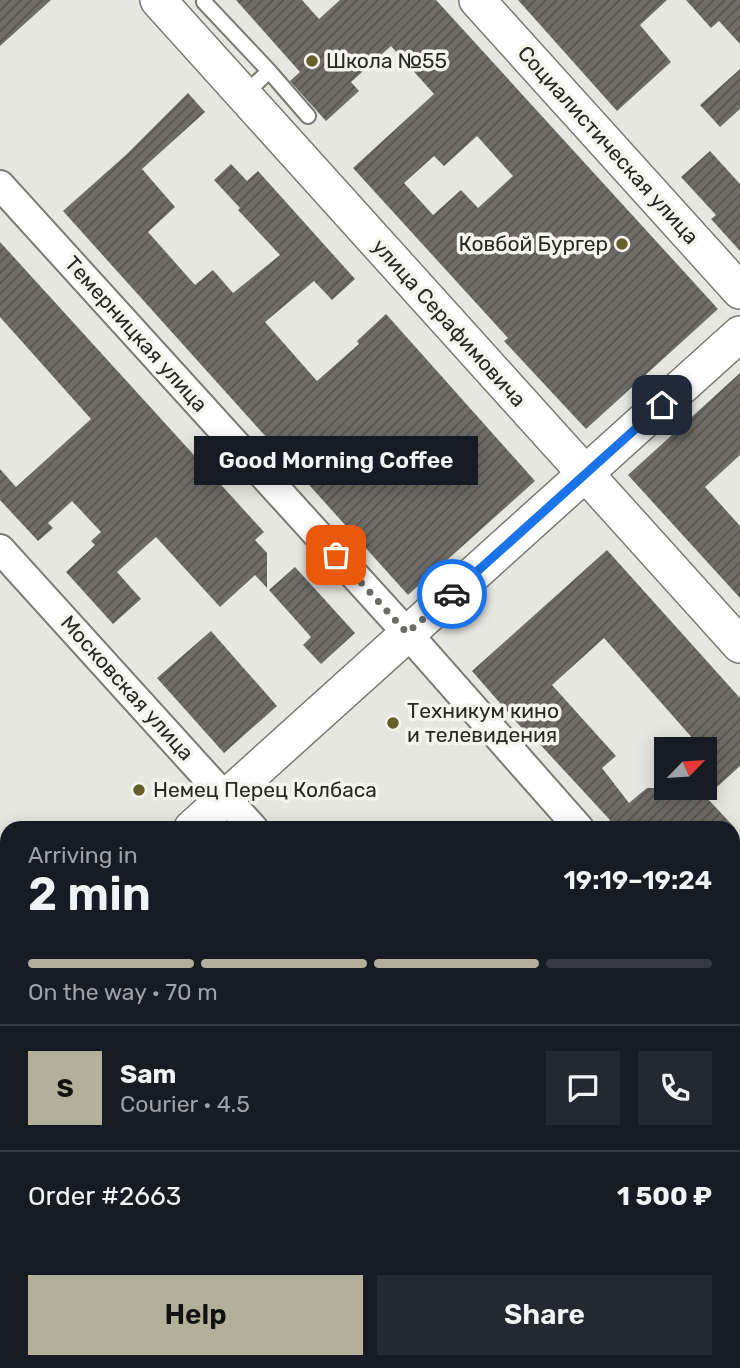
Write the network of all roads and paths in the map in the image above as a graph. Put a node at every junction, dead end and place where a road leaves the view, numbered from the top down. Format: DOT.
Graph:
graph roads {
  1 [pos="158,0"];
  2 [pos="477,0"];
  3 [pos="204,2"];
  4 [pos="269,71"];
  5 [pos="244,95"];
  6 [pos="308,116"];
  7 [pos="0,185"];
  8 [pos="740,291"];
  9 [pos="740,334"];
  10 [pos="585,475"];
  11 [pos="0,549"];
  12 [pos="407,633"];
  13 [pos="740,645"];
  14 [pos="226,797"];
  15 [pos="200,821"];
  16 [pos="247,821"];
  17 [pos="573,821"];
  1 -- 5 [label="street, улица Серафимовича"];
  2 -- 8 [label="street, Социалистическая улица"];
  3 -- 4 [label="lane"];
  4 -- 5 [label="lane"];
  4 -- 6 [label="lane"];
  5 -- 10 [label="street, улица Серафимовича"];
  7 -- 12 [label="street, Темерницкая улица"];
  9 -- 10 [label="street"];
  10 -- 12 [label="street"];
  10 -- 13 [label="street, улица Серафимовича"];
  11 -- 14 [label="street, Московская улица"];
  12 -- 14 [label="street"];
  12 -- 17 [label="street, Темерницкая улица"];
  14 -- 15 [label="street"];
  14 -- 16 [label="street, Московская улица"];
}
